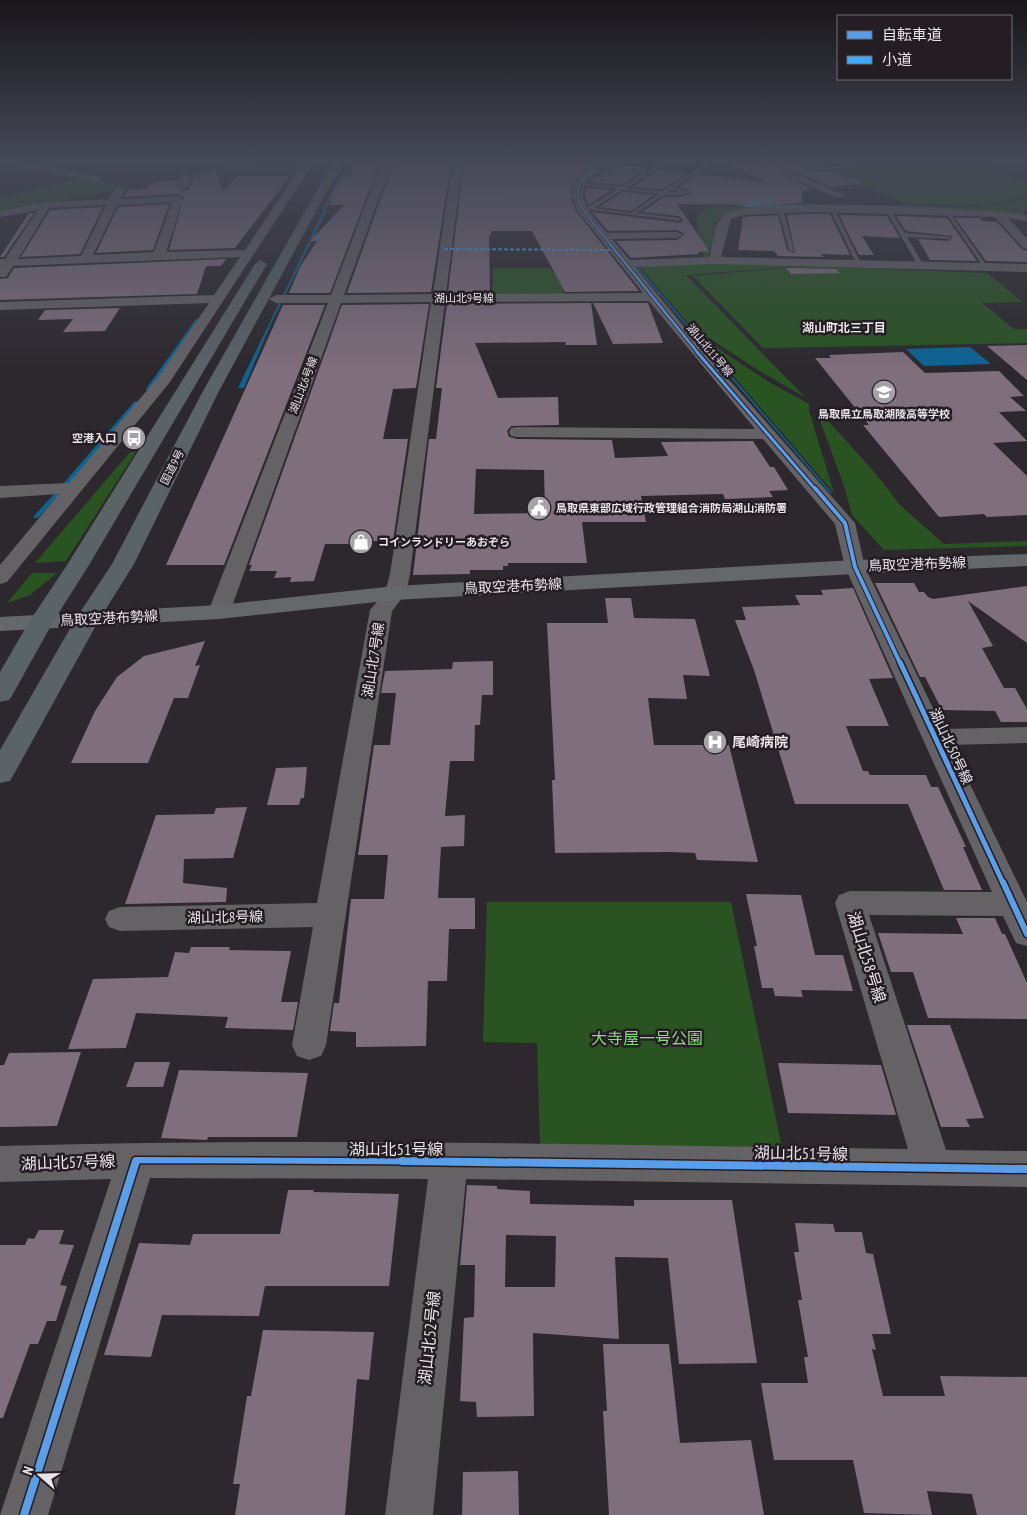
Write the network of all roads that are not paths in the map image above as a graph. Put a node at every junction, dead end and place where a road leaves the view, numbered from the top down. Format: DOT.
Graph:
graph roads {
  1 [pos="29,230"];
  2 [pos="99,230"];
  3 [pos="168,230"];
  4 [pos="264,230"];
  5 [pos="282,230"];
  6 [pos="300,230"];
  7 [pos="362,230"];
  8 [pos="447,230"];
  9 [pos="599,230"];
  10 [pos="722,230"];
  11 [pos="786,230"];
  12 [pos="842,230"];
  13 [pos="901,230"];
  14 [pos="959,230"];
  15 [pos="1012,230"];
  16 [pos="677,235"];
  17 [pos="904,235"];
  18 [pos="603,236"];
  19 [pos="949,237"];
  20 [pos="1027,246"];
  21 [pos="792,250"];
  22 [pos="248,254"];
  23 [pos="159,256"];
  24 [pos="85,259"];
  25 [pos="716,260"];
  26 [pos="5,263"];
  27 [pos="859,263"];
  28 [pos="626,264"];
  29 [pos="921,266"];
  30 [pos="987,268"];
  31 [pos="1027,268"];
  32 [pos="0,276"];
  33 [pos="653,296"];
  34 [pos="336,298"];
  35 [pos="437,298"];
  36 [pos="219,299"];
  37 [pos="276,299"];
  38 [pos="0,306"];
  39 [pos="517,432"];
  40 [pos="768,434"];
  41 [pos="74,488"];
  42 [pos="0,492"];
  43 [pos="1024,563"];
  44 [pos="855,567"];
  45 [pos="0,578"];
  46 [pos="395,593"];
  47 [pos="219,612"];
  48 [pos="87,620"];
  49 [pos="41,622"];
  50 [pos="0,624"];
  51 [pos="0,694"];
  52 [pos="1027,735"];
  53 [pos="934,737"];
  54 [pos="0,774"];
  55 [pos="1013,904"];
  56 [pos="330,915"];
  57 [pos="120,919"];
  58 [pos="1027,934"];
  59 [pos="309,1046"];
  60 [pos="136,1160"];
  61 [pos="448,1161"];
  62 [pos="0,1164"];
  63 [pos="933,1168"];
  64 [pos="1027,1169"];
  65 [pos="24,1515"];
  66 [pos="409,1515"];
  1 -- 26 [label="street"];
  2 -- 24 [label="street"];
  3 -- 23 [label="street"];
  4 -- 22 [label="street"];
  5 -- 49 [label="highway"];
  6 -- 48 [label="highway, 国道9号"];
  7 -- 34 [label="street, 湖山北6号線"];
  8 -- 35 [label="street, 湖山北7号線"];
  9 -- 18 [label="street, 湖山北11号線"];
  10 -- 25 [label="street"];
  11 -- 21 [label="lane"];
  12 -- 27 [label="lane"];
  13 -- 17 [label="lane"];
  14 -- 30 [label="lane"];
  15 -- 20 [label="street"];
  16 -- 18 [label="street"];
  17 -- 19 [label="lane"];
  17 -- 29 [label="lane"];
  18 -- 28 [label="street, 湖山北11号線"];
  22 -- 23 [label="street"];
  22 -- 36 [label="street"];
  23 -- 24 [label="street"];
  24 -- 26 [label="street"];
  25 -- 27 [label="street"];
  25 -- 28 [label="street"];
  26 -- 32 [label="street"];
  27 -- 29 [label="street"];
  28 -- 33 [label="street, 湖山北11号線"];
  29 -- 30 [label="street"];
  30 -- 31 [label="street"];
  33 -- 35 [label="street, 湖山北9号線"];
  33 -- 40 [label="street, 湖山北11号線"];
  34 -- 35 [label="street, 湖山北9号線"];
  34 -- 37 [label="street, 湖山北9号線"];
  34 -- 47 [label="street, 湖山北6号線"];
  35 -- 46 [label="street, 湖山北7号線"];
  36 -- 38 [label="street"];
  36 -- 41 [label="street"];
  39 -- 40 [label="street"];
  40 -- 44 [label="street, 湖山北11号線"];
  41 -- 42 [label="street"];
  41 -- 45 [label="street"];
  43 -- 44 [label="main road, 鳥取空港布勢線"];
  44 -- 46 [label="main road, 鳥取空港布勢線"];
  44 -- 53 [label="street, 湖山北50号線"];
  46 -- 47 [label="main road, 鳥取空港布勢線"];
  46 -- 56 [label="street, 湖山北7号線"];
  47 -- 48 [label="main road, 鳥取空港布勢線"];
  48 -- 49 [label="main road, 鳥取空港布勢線"];
  48 -- 54 [label="highway, 国道9号"];
  49 -- 50 [label="main road, 鳥取空港布勢線"];
  49 -- 51 [label="highway"];
  52 -- 53 [label="street"];
  53 -- 55 [label="street, 湖山北50号線"];
  55 -- 58 [label="street, 湖山北50号線"];
  55 -- 63 [label="street, 湖山北58号線"];
  56 -- 57 [label="street, 湖山北8号線"];
  56 -- 59 [label="street, 湖山北7号線"];
  60 -- 61 [label="street, 湖山北51号線"];
  60 -- 62 [label="street, 湖山北57号線"];
  60 -- 65 [label="street"];
  61 -- 63 [label="street, 湖山北51号線"];
  61 -- 66 [label="street, 湖山北52号線"];
  63 -- 64 [label="street, 湖山北51号線"];
}
